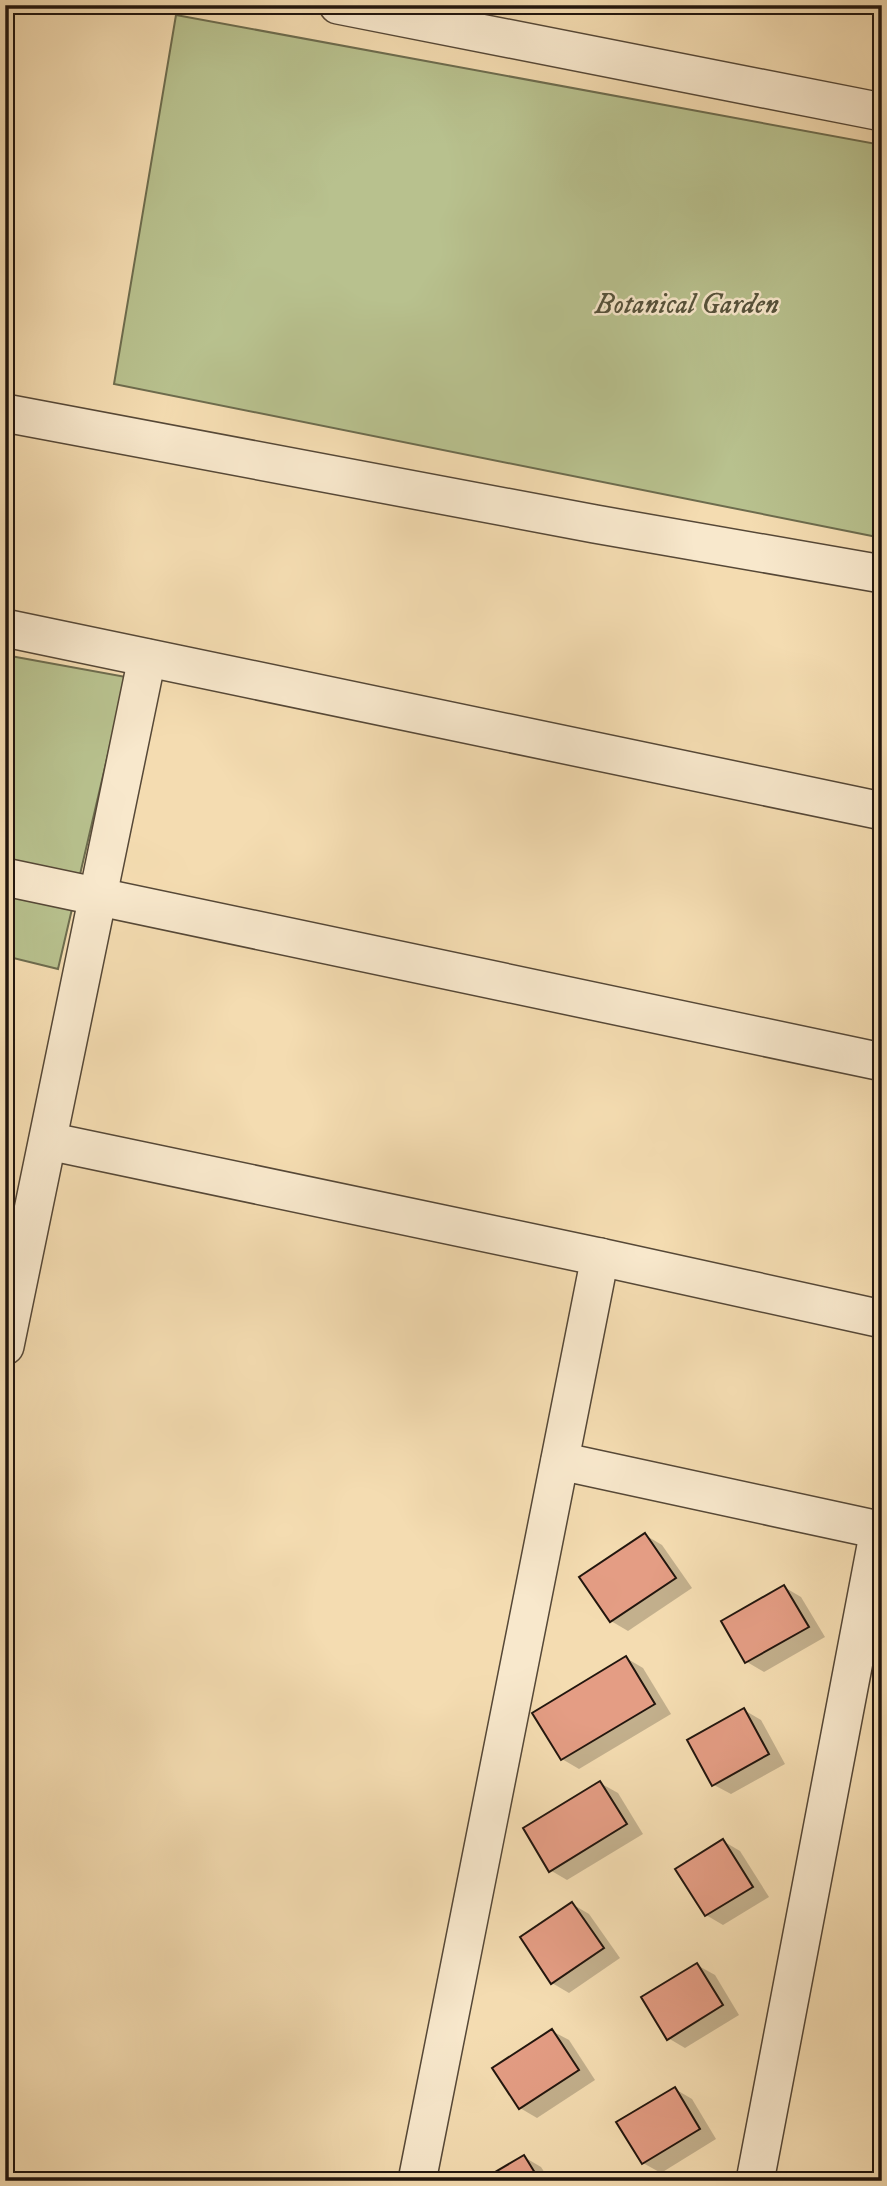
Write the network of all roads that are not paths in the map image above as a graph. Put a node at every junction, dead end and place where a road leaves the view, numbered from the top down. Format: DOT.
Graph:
graph roads {
  1 [pos="338,5"];
  2 [pos="882,112"];
  3 [pos="5,412"];
  4 [pos="882,574"];
  5 [pos="5,628"];
  6 [pos="147,658"];
  7 [pos="882,811"];
  8 [pos="5,877"];
  9 [pos="98,898"];
  10 [pos="882,1062"];
  11 [pos="48,1141"];
  12 [pos="600,1256"];
  13 [pos="882,1319"];
  14 [pos="5,1346"];
  15 [pos="560,1461"];
  16 [pos="417,2181"];
  17 [pos="755,2181"];
  1 -- 2 [label="street"];
  3 -- 4 [label="street"];
  5 -- 6 [label="street"];
  6 -- 7 [label="street"];
  6 -- 9 [label="street"];
  8 -- 9 [label="street"];
  9 -- 10 [label="street"];
  9 -- 11 [label="street"];
  11 -- 12 [label="street"];
  11 -- 14 [label="street"];
  12 -- 13 [label="street"];
  12 -- 15 [label="street"];
  15 -- 16 [label="street"];
  15 -- 17 [label="street"];
}
